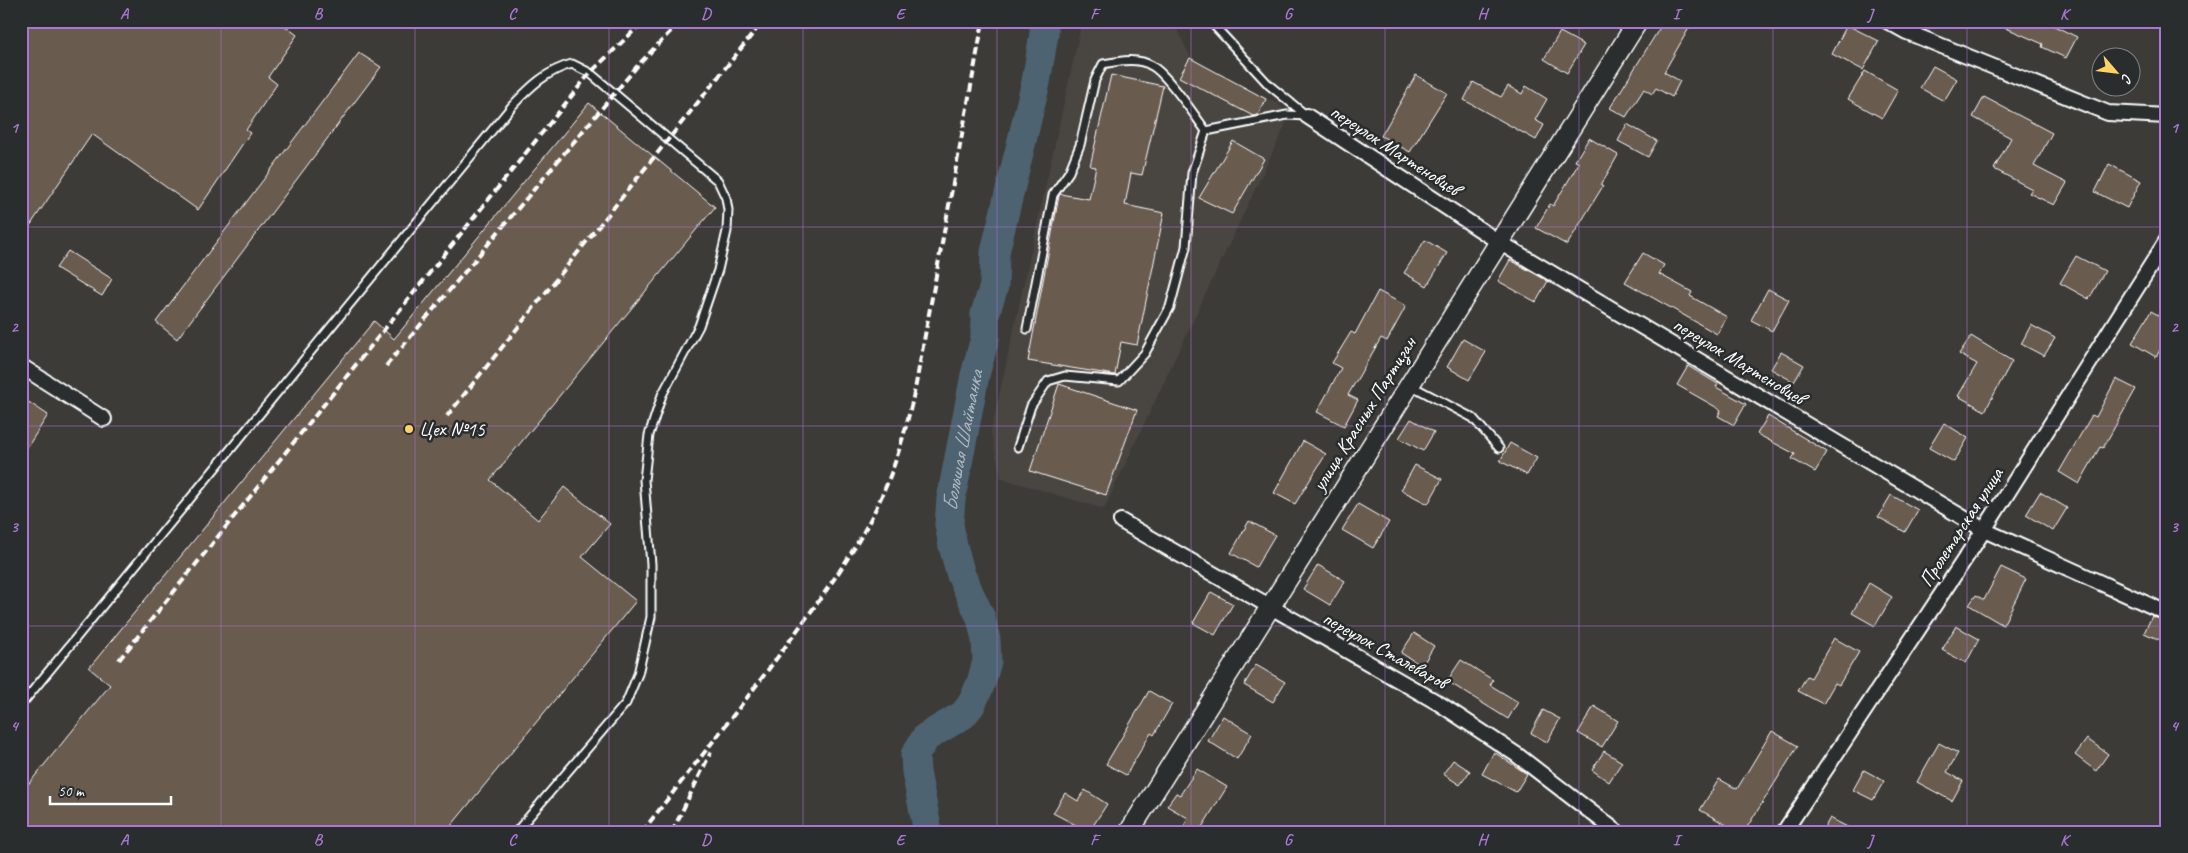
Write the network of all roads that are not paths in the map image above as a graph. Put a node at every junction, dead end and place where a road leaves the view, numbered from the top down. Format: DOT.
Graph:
graph roads {
  1 [pos="1210,21"];
  2 [pos="1638,21"];
  3 [pos="1886,21"];
  4 [pos="1307,116"];
  5 [pos="2167,116"];
  6 [pos="1206,131"];
  7 [pos="2167,240"];
  8 [pos="1500,242"];
  9 [pos="2163,251"];
  10 [pos="1028,329"];
  11 [pos="21,366"];
  12 [pos="1410,384"];
  13 [pos="104,419"];
  14 [pos="1018,447"];
  15 [pos="1499,448"];
  16 [pos="1121,521"];
  17 [pos="1984,530"];
  18 [pos="1269,608"];
  19 [pos="2167,613"];
  20 [pos="21,705"];
  21 [pos="516,832"];
  22 [pos="1129,832"];
  23 [pos="1617,832"];
  24 [pos="1784,832"];
  1 -- 4 [label="lane"];
  2 -- 8 [label="street, улица Красных Партизан"];
  3 -- 5 [label="street"];
  4 -- 6 [label="lane"];
  4 -- 8 [label="street, переулок Мартеновцев"];
  6 -- 10 [label="lane"];
  6 -- 14 [label="lane"];
  7 -- 9 [label="street, Пролетарская улица"];
  8 -- 12 [label="street, улица Красных Партизан"];
  8 -- 17 [label="street, переулок Мартеновцев"];
  9 -- 17 [label="street, Пролетарская улица"];
  11 -- 13 [label="street"];
  12 -- 15 [label="lane"];
  12 -- 18 [label="street, улица Красных Партизан"];
  16 -- 18 [label="street, переулок Сталеваров"];
  17 -- 19 [label="street, переулок Мартеновцев"];
  17 -- 24 [label="street, Пролетарская улица"];
  18 -- 22 [label="street, улица Красных Партизан"];
  18 -- 23 [label="street, переулок Сталеваров"];
  20 -- 21 [label="lane"];
}
